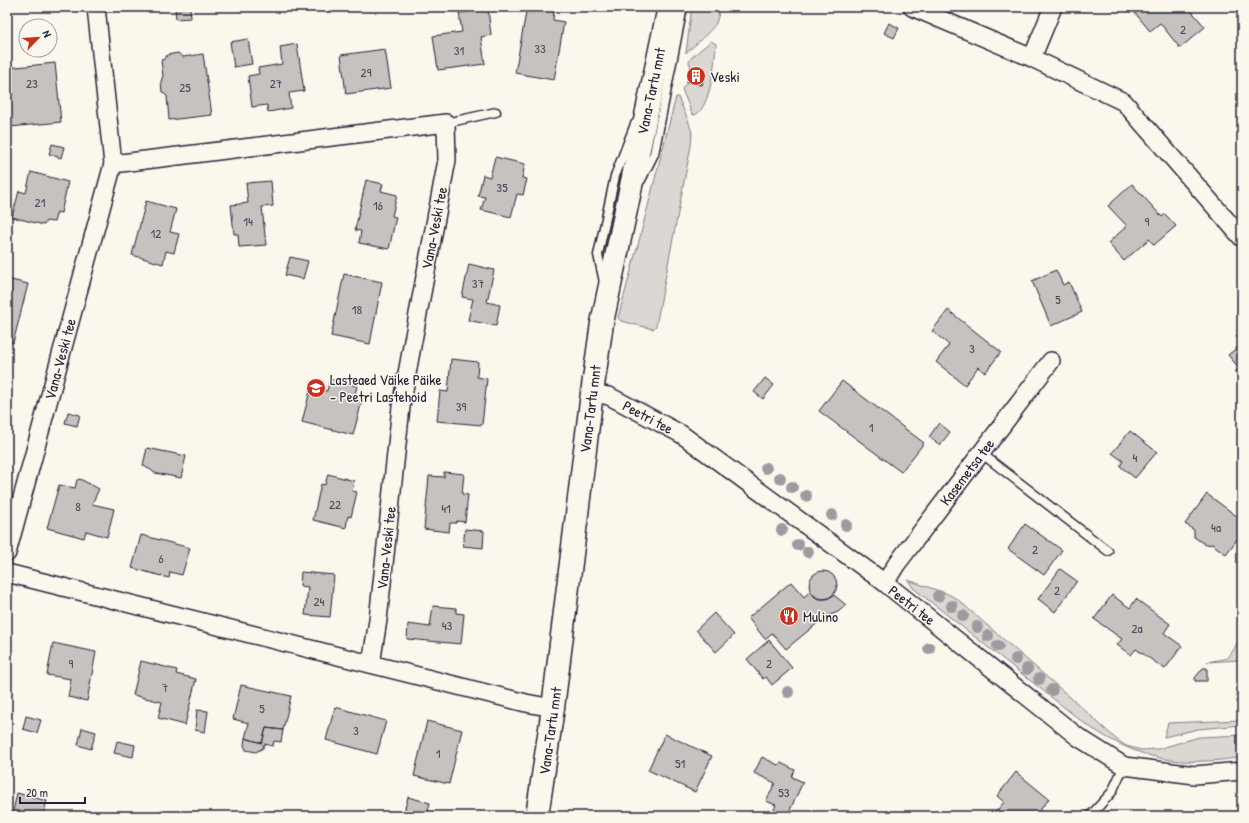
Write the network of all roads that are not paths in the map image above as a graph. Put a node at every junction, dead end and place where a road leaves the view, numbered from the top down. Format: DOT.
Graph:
graph roads {
  1 [pos="96,7"];
  2 [pos="669,7"];
  3 [pos="683,7"];
  4 [pos="912,7"];
  5 [pos="1054,7"];
  6 [pos="1032,58"];
  7 [pos="656,69"];
  8 [pos="496,112"];
  9 [pos="446,123"];
  10 [pos="113,164"];
  11 [pos="625,213"];
  12 [pos="1242,238"];
  13 [pos="607,300"];
  14 [pos="1051,361"];
  15 [pos="592,393"];
  16 [pos="981,453"];
  17 [pos="1108,551"];
  18 [pos="7,554"];
  19 [pos="7,573"];
  20 [pos="884,583"];
  21 [pos="371,664"];
  22 [pos="553,708"];
  23 [pos="1124,766"];
  24 [pos="1242,771"];
  25 [pos="537,816"];
  26 [pos="1090,816"];
  1 -- 10 [label="street, Vana-Veski tee"];
  2 -- 7 [label="street, Vana-Tartu mnt"];
  3 -- 11 [label="lane"];
  4 -- 6 [label="street"];
  5 -- 6 [label="street"];
  6 -- 12 [label="street"];
  7 -- 11 [label="street, Vana-Tartu mnt"];
  7 -- 13 [label="lane"];
  8 -- 9 [label="lane"];
  9 -- 10 [label="street"];
  9 -- 21 [label="street, Vana-Veski tee"];
  10 -- 18 [label="street, Vana-Veski tee"];
  11 -- 13 [label="street, Vana-Tartu mnt"];
  13 -- 15 [label="street, Vana-Tartu mnt"];
  14 -- 16 [label="street, Kasemetsa tee"];
  15 -- 20 [label="street, Peetri tee"];
  15 -- 22 [label="street, Vana-Tartu mnt"];
  16 -- 17 [label="lane"];
  16 -- 20 [label="street, Kasemetsa tee"];
  19 -- 21 [label="street"];
  20 -- 23 [label="street, Peetri tee"];
  21 -- 22 [label="street"];
  22 -- 25 [label="street, Vana-Tartu mnt"];
  23 -- 24 [label="street, Peetri tee"];
  23 -- 26 [label="lane"];
}
